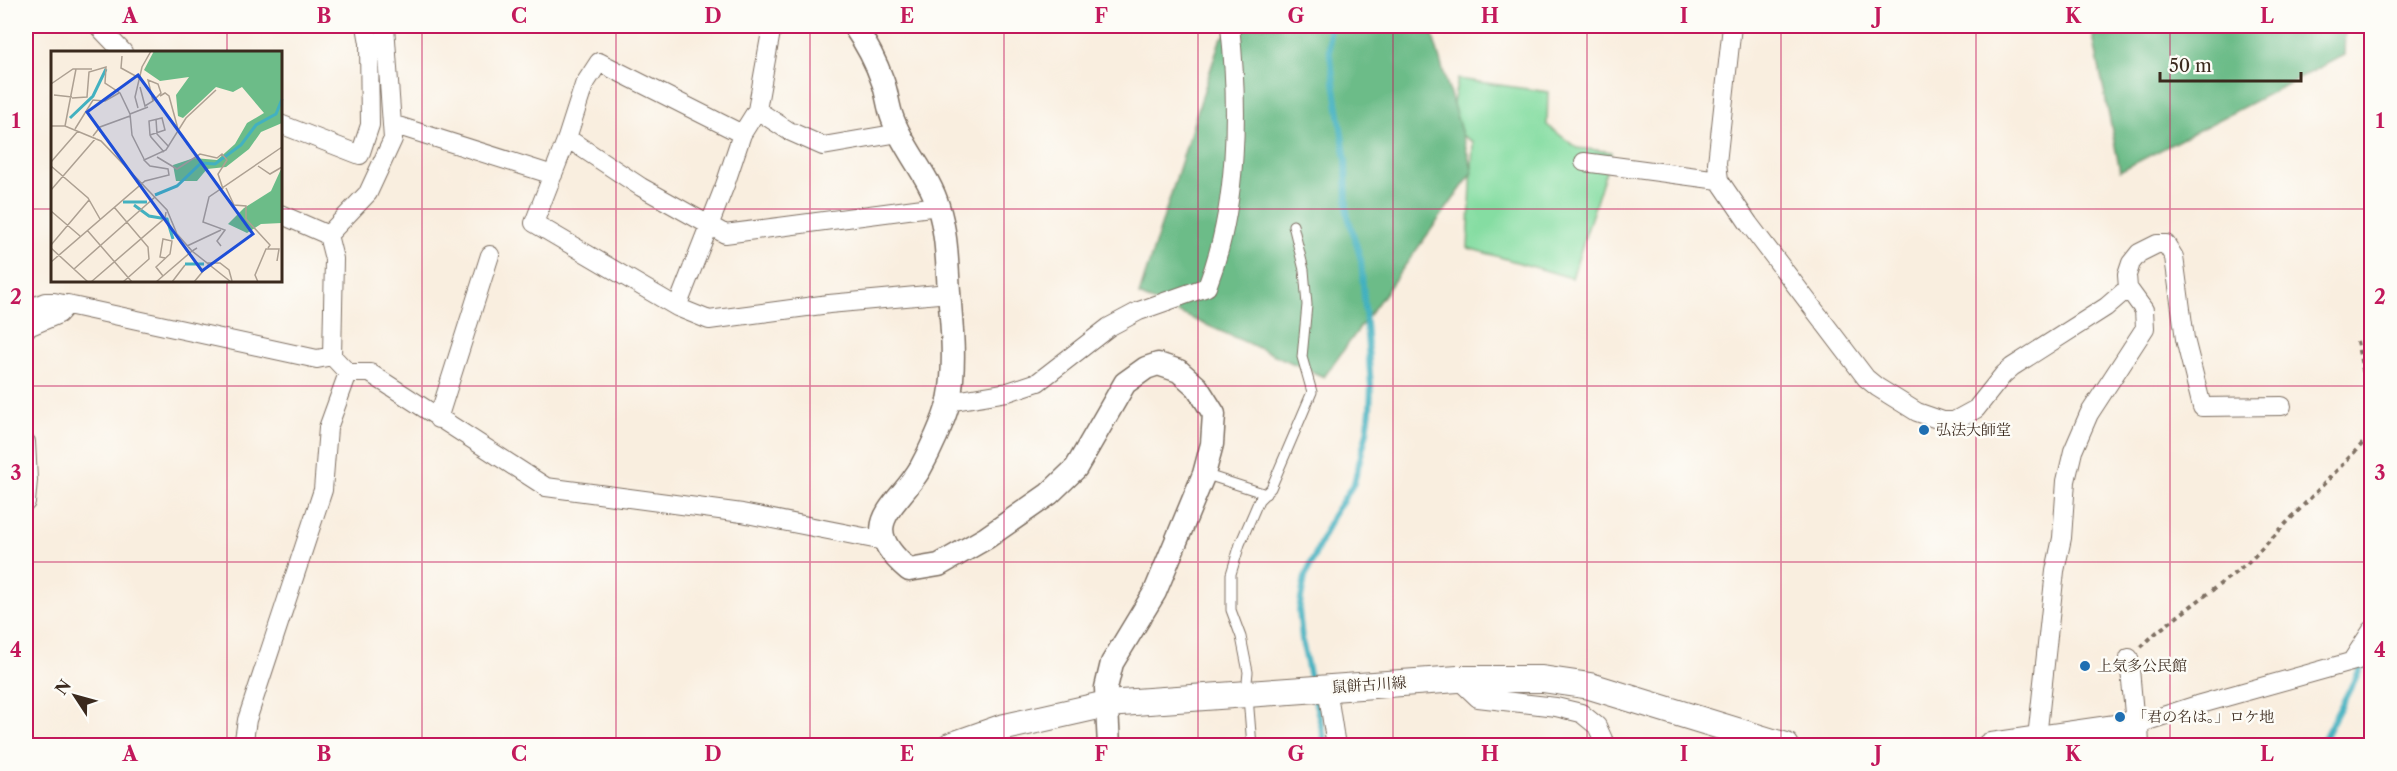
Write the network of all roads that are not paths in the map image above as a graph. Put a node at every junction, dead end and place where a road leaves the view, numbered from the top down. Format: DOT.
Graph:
graph roads {
  1 [pos="98,26"];
  2 [pos="385,26"];
  3 [pos="772,26"];
  4 [pos="854,26"];
  5 [pos="1230,26"];
  6 [pos="1732,26"];
  7 [pos="361,28"];
  8 [pos="122,51"];
  9 [pos="757,110"];
  10 [pos="392,124"];
  11 [pos="282,125"];
  12 [pos="898,133"];
  13 [pos="742,134"];
  14 [pos="567,138"];
  15 [pos="1584,162"];
  16 [pos="553,175"];
  17 [pos="1719,180"];
  18 [pos="938,206"];
  19 [pos="282,215"];
  20 [pos="708,225"];
  21 [pos="1293,225"];
  22 [pos="328,235"];
  23 [pos="490,255"];
  24 [pos="2128,288"];
  25 [pos="949,294"];
  26 [pos="68,304"];
  27 [pos="677,307"];
  28 [pos="26,310"];
  29 [pos="26,328"];
  30 [pos="332,356"];
  31 [pos="348,373"];
  32 [pos="948,402"];
  33 [pos="2282,406"];
  34 [pos="438,419"];
  35 [pos="26,442"];
  36 [pos="1204,474"];
  37 [pos="1266,494"];
  38 [pos="26,502"];
  39 [pos="884,541"];
  40 [pos="2372,630"];
  41 [pos="2371,656"];
  42 [pos="2129,658"];
  43 [pos="2351,662"];
  44 [pos="1458,679"];
  45 [pos="1248,688"];
  46 [pos="1318,689"];
  47 [pos="1107,704"];
  48 [pos="2135,735"];
  49 [pos="2037,738"];
  50 [pos="243,746"];
  51 [pos="950,746"];
  52 [pos="1109,746"];
  53 [pos="1252,746"];
  54 [pos="1336,746"];
  55 [pos="1606,746"];
  56 [pos="1786,746"];
  57 [pos="1990,746"];
  1 -- 8 [label="street"];
  2 -- 10 [label="street"];
  3 -- 9 [label="street"];
  4 -- 12 [label="street"];
  5 -- 32 [label="street"];
  6 -- 17 [label="street"];
  7 -- 11 [label="street"];
  9 -- 12 [label="street"];
  9 -- 13 [label="street"];
  10 -- 16 [label="street"];
  10 -- 22 [label="street"];
  12 -- 18 [label="street"];
  13 -- 14 [label="street"];
  13 -- 20 [label="street"];
  14 -- 16 [label="street"];
  14 -- 20 [label="street"];
  15 -- 17 [label="street"];
  16 -- 27 [label="street"];
  17 -- 24 [label="street"];
  18 -- 20 [label="street"];
  18 -- 25 [label="street"];
  19 -- 22 [label="street"];
  20 -- 27 [label="street"];
  21 -- 37 [label="lane"];
  22 -- 30 [label="street"];
  23 -- 34 [label="street"];
  24 -- 33 [label="street"];
  24 -- 49 [label="street"];
  25 -- 27 [label="street"];
  25 -- 32 [label="street"];
  26 -- 28 [label="street"];
  26 -- 29 [label="street"];
  26 -- 30 [label="street"];
  30 -- 31 [label="street"];
  31 -- 34 [label="street"];
  31 -- 50 [label="street"];
  32 -- 39 [label="street"];
  34 -- 39 [label="street"];
  35 -- 38 [label="street"];
  36 -- 37 [label="lane"];
  36 -- 39 [label="street"];
  36 -- 47 [label="street"];
  37 -- 45 [label="lane"];
  40 -- 43 [label="street"];
  41 -- 43 [label="street"];
  42 -- 48 [label="street"];
  43 -- 48 [label="street"];
  44 -- 46 [label="main road, 鼠餅古川線"];
  44 -- 55 [label="street"];
  44 -- 56 [label="main road, 鼠餅古川線"];
  45 -- 46 [label="main road, 鼠餅古川線"];
  45 -- 47 [label="main road, 鼠餅古川線"];
  45 -- 53 [label="lane"];
  46 -- 54 [label="street"];
  47 -- 51 [label="main road, 鼠餅古川線"];
  47 -- 52 [label="street"];
  48 -- 49 [label="main road"];
  49 -- 57 [label="main road"];
}
